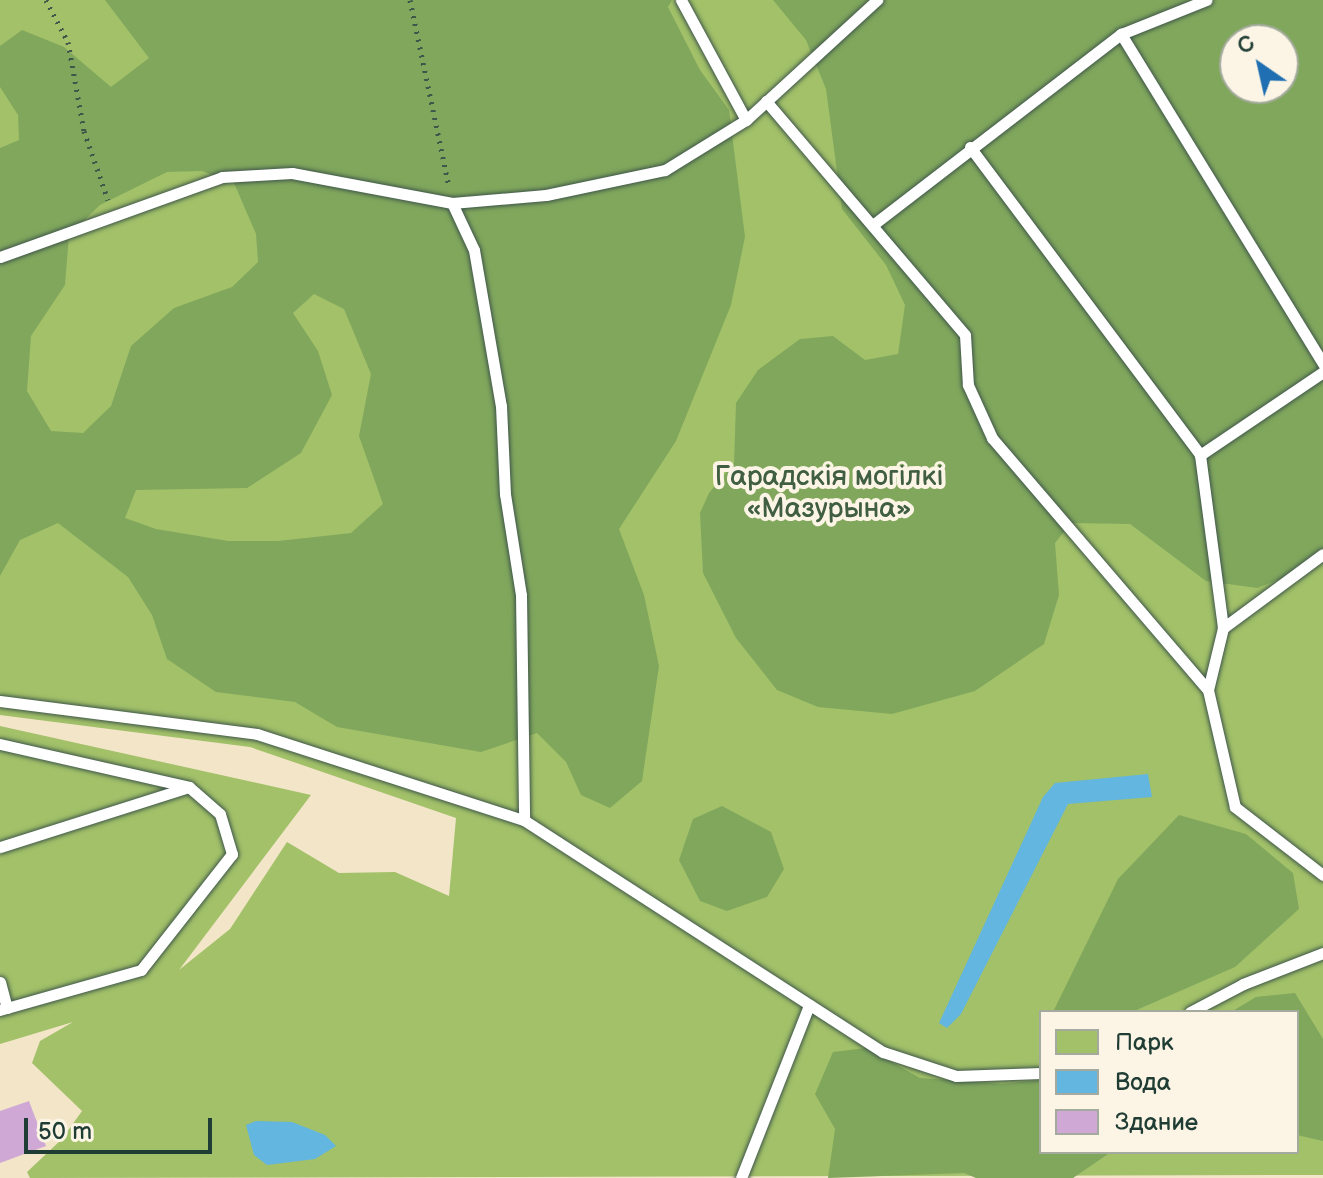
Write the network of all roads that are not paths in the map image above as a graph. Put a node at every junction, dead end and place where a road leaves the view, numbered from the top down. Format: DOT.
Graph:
graph roads {
  1 [pos="681,0"];
  2 [pos="877,0"];
  3 [pos="1206,0"];
  4 [pos="1121,34"];
  5 [pos="766,101"];
  6 [pos="746,120"];
  7 [pos="970,147"];
  8 [pos="452,203"];
  9 [pos="874,224"];
  10 [pos="0,257"];
  11 [pos="1323,364"];
  12 [pos="1323,372"];
  13 [pos="1200,455"];
  14 [pos="1323,554"];
  15 [pos="1223,628"];
  16 [pos="1208,690"];
  17 [pos="0,701"];
  18 [pos="0,744"];
  19 [pos="189,787"];
  20 [pos="524,820"];
  21 [pos="0,847"];
  22 [pos="1323,875"];
  23 [pos="1323,953"];
  24 [pos="0,982"];
  25 [pos="809,1005"];
  26 [pos="4,1009"];
  27 [pos="1194,1010"];
  28 [pos="1039,1073"];
  29 [pos="741,1178"];
  1 -- 6 [label="lane"];
  2 -- 5 [label="lane"];
  3 -- 4 [label="lane"];
  4 -- 7 [label="lane"];
  4 -- 11 [label="lane"];
  5 -- 6 [label="lane"];
  5 -- 9 [label="lane"];
  6 -- 8 [label="lane"];
  7 -- 9 [label="lane"];
  7 -- 13 [label="lane"];
  8 -- 10 [label="lane"];
  8 -- 20 [label="lane"];
  9 -- 16 [label="lane"];
  12 -- 13 [label="lane"];
  13 -- 15 [label="lane"];
  14 -- 15 [label="lane"];
  15 -- 16 [label="lane"];
  16 -- 22 [label="lane"];
  17 -- 20 [label="lane"];
  18 -- 19 [label="lane"];
  19 -- 21 [label="lane"];
  19 -- 26 [label="lane"];
  20 -- 25 [label="lane"];
  23 -- 27 [label="lane"];
  24 -- 26 [label="lane"];
  25 -- 28 [label="lane"];
  25 -- 29 [label="lane"];
}
